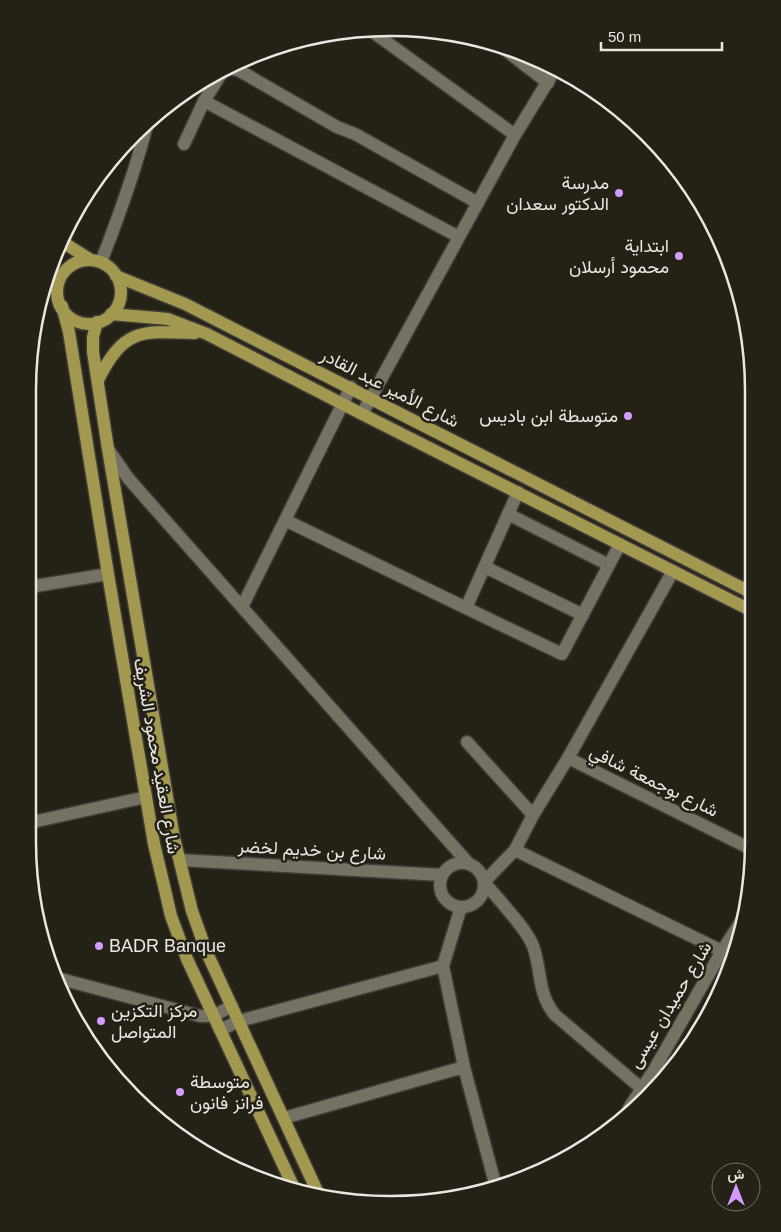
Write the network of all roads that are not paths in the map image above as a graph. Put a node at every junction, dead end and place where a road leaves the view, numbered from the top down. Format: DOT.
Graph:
graph roads {
  1 [pos="379,36"];
  2 [pos="518,60"];
  3 [pos="239,71"];
  4 [pos="552,75"];
  5 [pos="548,82"];
  6 [pos="216,83"];
  7 [pos="204,101"];
  8 [pos="514,135"];
  9 [pos="143,137"];
  10 [pos="184,144"];
  11 [pos="478,202"];
  12 [pos="459,237"];
  13 [pos="68,245"];
  14 [pos="96,261"];
  15 [pos="116,276"];
  16 [pos="51,289"];
  17 [pos="61,304"];
  18 [pos="112,314"];
  19 [pos="97,322"];
  20 [pos="207,334"];
  21 [pos="98,380"];
  22 [pos="351,388"];
  23 [pos="370,398"];
  24 [pos="343,403"];
  25 [pos="362,414"];
  26 [pos="108,450"];
  27 [pos="518,492"];
  28 [pos="508,514"];
  29 [pos="285,520"];
  30 [pos="620,544"];
  31 [pos="610,565"];
  32 [pos="485,566"];
  33 [pos="672,571"];
  34 [pos="108,574"];
  35 [pos="36,586"];
  36 [pos="745,589"];
  37 [pos="242,607"];
  38 [pos="466,608"];
  39 [pos="745,608"];
  40 [pos="583,615"];
  41 [pos="467,742"];
  42 [pos="568,758"];
  43 [pos="146,797"];
  44 [pos="533,815"];
  45 [pos="36,820"];
  46 [pos="745,846"];
  47 [pos="515,850"];
  48 [pos="180,860"];
  49 [pos="469,864"];
  50 [pos="442,875"];
  51 [pos="484,882"];
  52 [pos="461,907"];
  53 [pos="732,935"];
  54 [pos="722,951"];
  55 [pos="443,966"];
  56 [pos="64,980"];
  57 [pos="232,1006"];
  58 [pos="212,1016"];
  59 [pos="239,1022"];
  60 [pos="220,1030"];
  61 [pos="464,1067"];
  62 [pos="641,1088"];
  63 [pos="636,1096"];
  64 [pos="284,1118"];
  65 [pos="494,1180"];
  66 [pos="291,1181"];
  67 [pos="316,1188"];
  1 -- 8 [label="street"];
  2 -- 5 [label="street"];
  3 -- 11 [label="street"];
  4 -- 5 [label="street"];
  5 -- 8 [label="street"];
  6 -- 7 [label="street"];
  7 -- 10 [label="street"];
  7 -- 12 [label="street"];
  8 -- 11 [label="street"];
  9 -- 14 [label="street"];
  11 -- 12 [label="street"];
  12 -- 23 [label="street"];
  13 -- 14 [label="main road"];
  14 -- 15 [label="main road"];
  14 -- 17 [label="main road"];
  15 -- 18 [label="main road"];
  15 -- 22 [label="main road, شارع الأمير عبد القادر"];
  16 -- 17 [label="main road"];
  17 -- 19 [label="main road"];
  17 -- 34 [label="main road, شارع العقيد محمود الشريف"];
  18 -- 19 [label="main road"];
  18 -- 20 [label="main road, شارع الأمير عبد القادر"];
  19 -- 21 [label="main road, شارع العقيد محمود الشريف"];
  20 -- 21 [label="main road"];
  20 -- 24 [label="main road, شارع الأمير عبد القادر"];
  21 -- 26 [label="main road, شارع العقيد محمود الشريف"];
  22 -- 23 [label="main road, شارع الأمير عبد القادر"];
  22 -- 24 [label="street"];
  23 -- 25 [label="street"];
  23 -- 36 [label="main road, شارع الأمير عبد القادر"];
  24 -- 25 [label="main road, شارع الأمير عبد القادر"];
  24 -- 29 [label="street"];
  25 -- 27 [label="main road, شارع الأمير عبد القادر"];
  26 -- 37 [label="street"];
  26 -- 48 [label="main road, شارع العقيد محمود الشريف"];
  27 -- 28 [label="street"];
  27 -- 30 [label="main road, شارع الأمير عبد القادر"];
  28 -- 31 [label="street"];
  28 -- 32 [label="street"];
  29 -- 37 [label="street"];
  29 -- 38 [label="street"];
  30 -- 31 [label="street"];
  30 -- 33 [label="main road, شارع الأمير عبد القادر"];
  31 -- 40 [label="street"];
  32 -- 38 [label="street"];
  32 -- 40 [label="street"];
  33 -- 39 [label="main road, شارع الأمير عبد القادر"];
  33 -- 42 [label="street"];
  34 -- 35 [label="street"];
  34 -- 43 [label="main road, شارع العقيد محمود الشريف"];
  37 -- 49 [label="street"];
  38 -- 40 [label="street"];
  41 -- 44 [label="street"];
  42 -- 44 [label="street"];
  42 -- 46 [label="street, شارع بوجمعة شافي"];
  43 -- 45 [label="street"];
  43 -- 58 [label="main road, شارع العقيد محمود الشريف"];
  44 -- 47 [label="street"];
  47 -- 51 [label="street"];
  47 -- 54 [label="street"];
  48 -- 50 [label="street, شارع بن خديم لخضر"];
  48 -- 57 [label="main road, شارع العقيد محمود الشريف"];
  49 -- 50 [label="street"];
  49 -- 51 [label="street"];
  50 -- 52 [label="street"];
  51 -- 52 [label="street"];
  51 -- 62 [label="street"];
  52 -- 55 [label="street"];
  53 -- 54 [label="street, شارع حميدان عيسى"];
  54 -- 62 [label="street, شارع حميدان عيسى"];
  55 -- 59 [label="street"];
  55 -- 61 [label="street"];
  56 -- 58 [label="street"];
  57 -- 58 [label="street"];
  57 -- 59 [label="main road, شارع العقيد محمود الشريف"];
  58 -- 60 [label="main road, شارع العقيد محمود الشريف"];
  59 -- 60 [label="street"];
  59 -- 64 [label="main road, شارع العقيد محمود الشريف"];
  60 -- 66 [label="main road, شارع العقيد محمود الشريف"];
  61 -- 64 [label="street"];
  61 -- 65 [label="street"];
  62 -- 63 [label="street, شارع حميدان عيسى"];
  64 -- 67 [label="main road, شارع العقيد محمود الشريف"];
}
